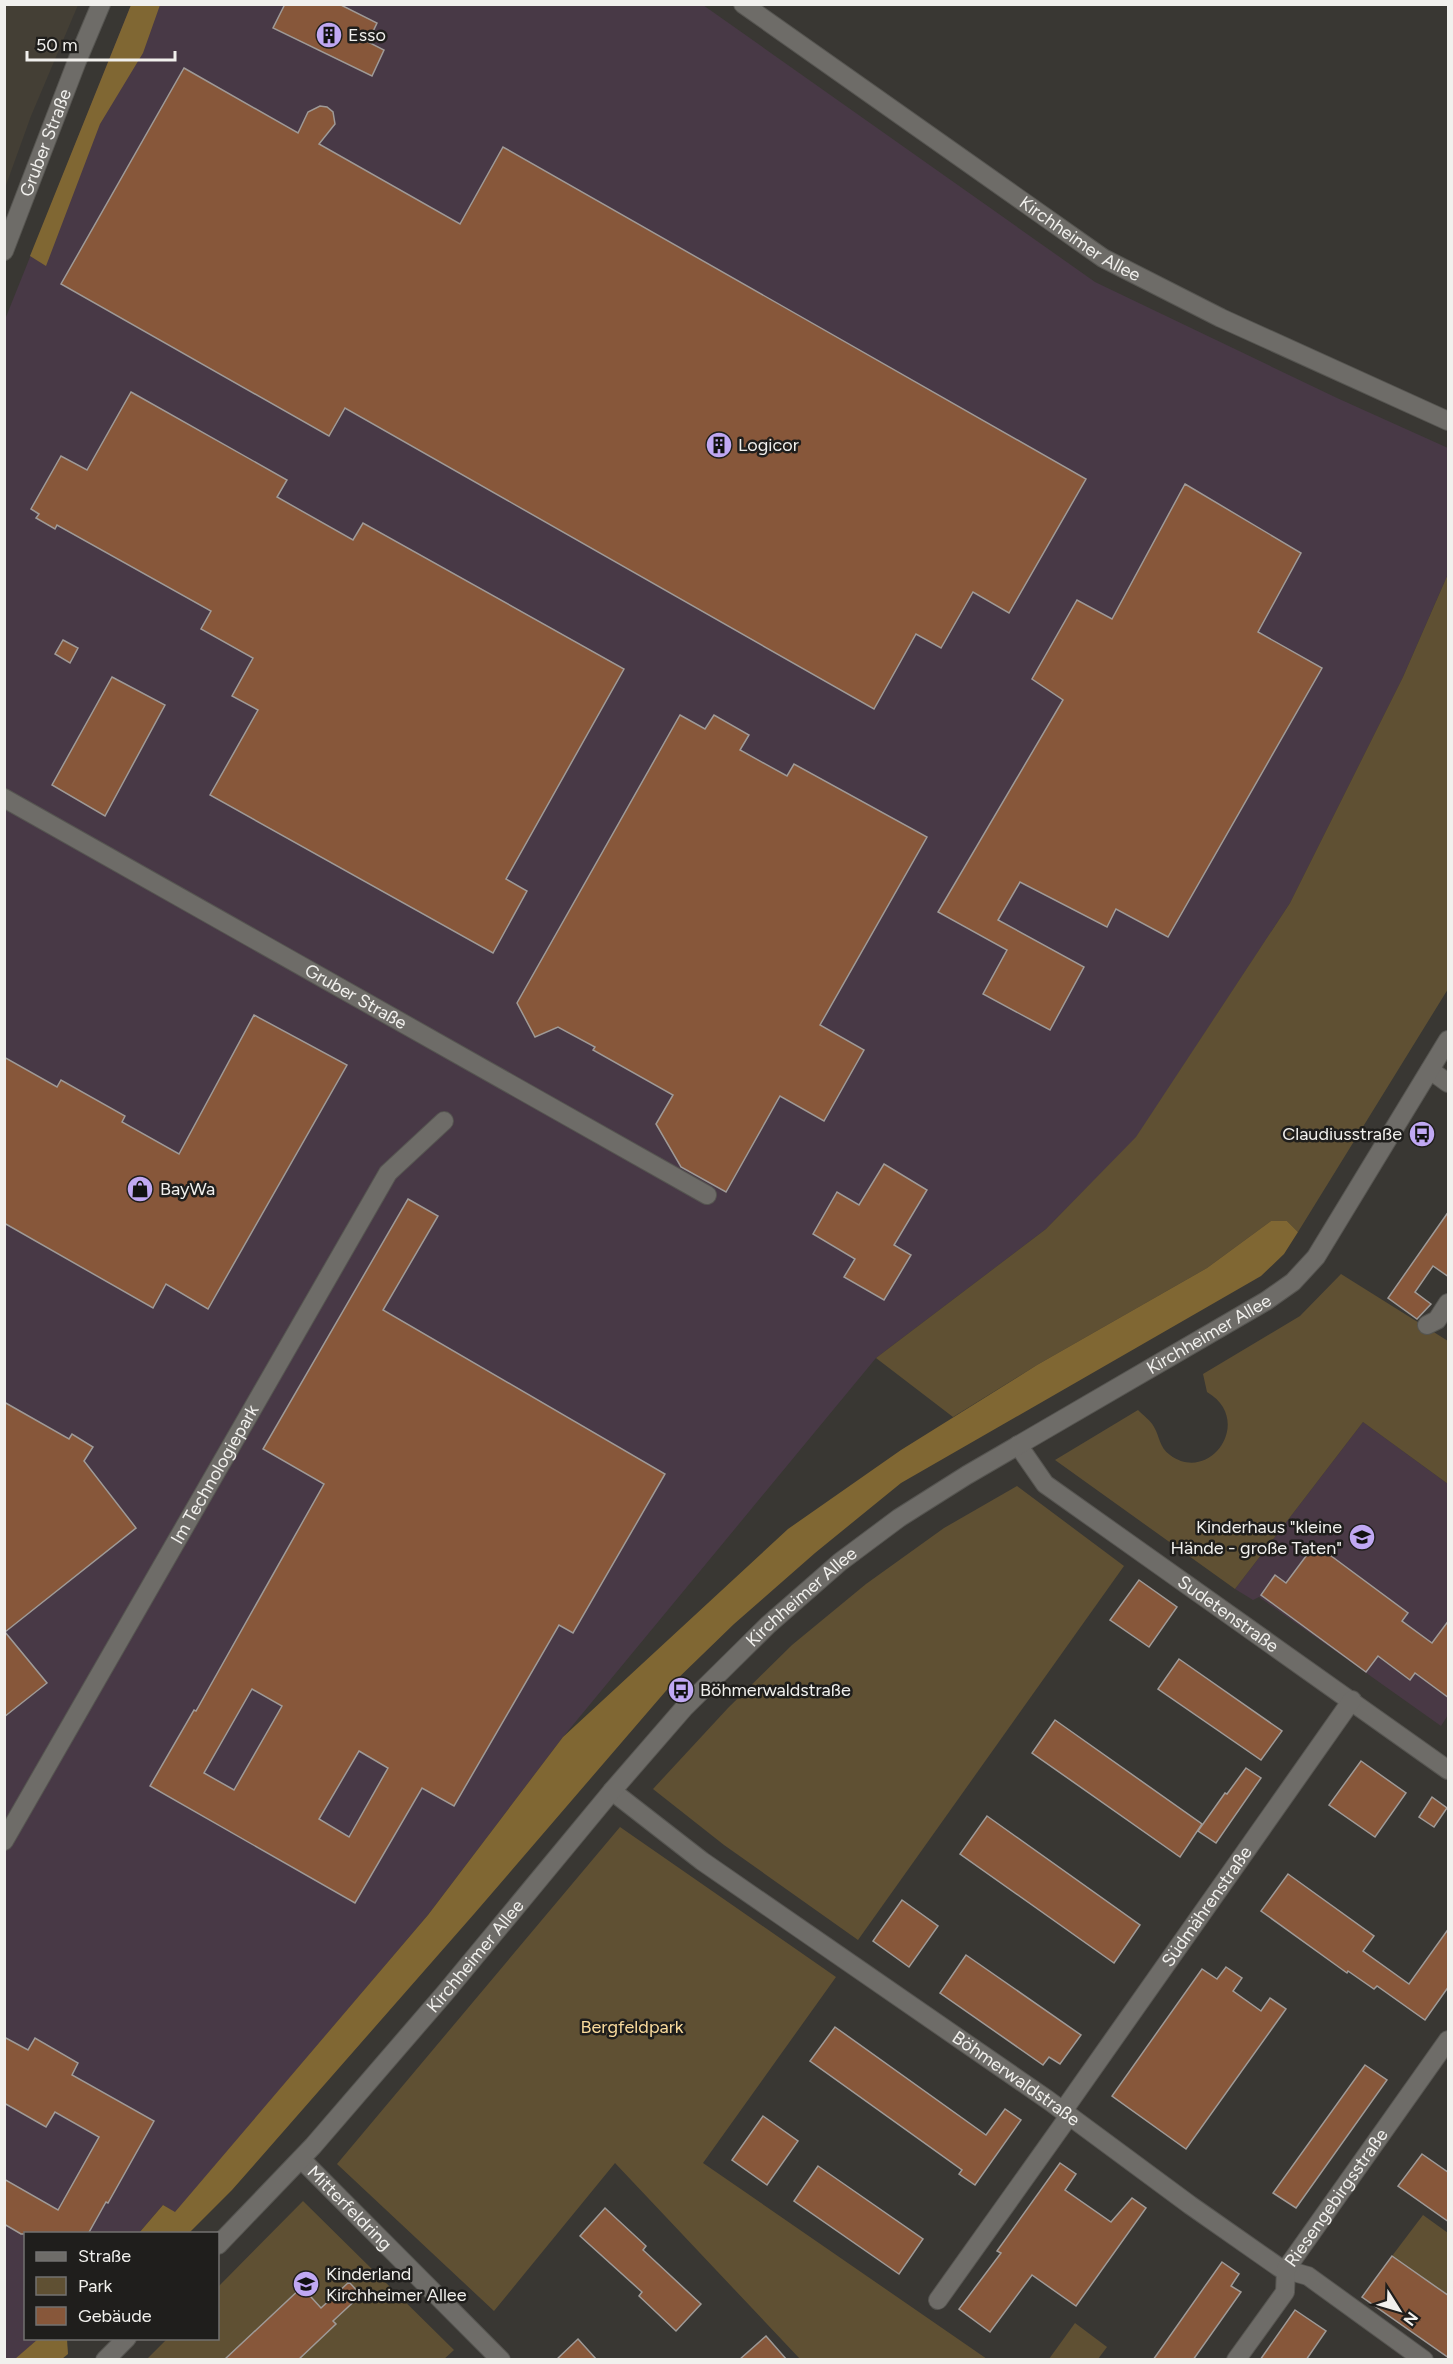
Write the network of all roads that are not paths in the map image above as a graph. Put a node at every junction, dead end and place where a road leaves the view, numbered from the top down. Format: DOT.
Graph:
graph roads {
  1 [pos="101,4"];
  2 [pos="743,4"];
  3 [pos="4,251"];
  4 [pos="1449,421"];
  5 [pos="4,798"];
  6 [pos="1449,1040"];
  7 [pos="1430,1070"];
  8 [pos="1449,1083"];
  9 [pos="444,1121"];
  10 [pos="708,1195"];
  11 [pos="1449,1303"];
  12 [pos="1427,1325"];
  13 [pos="1018,1445"];
  14 [pos="1352,1700"];
  15 [pos="1449,1770"];
  16 [pos="612,1791"];
  17 [pos="4,1841"];
  18 [pos="1449,2040"];
  19 [pos="1066,2114"];
  20 [pos="301,2159"];
  21 [pos="219,2244"];
  22 [pos="1286,2269"];
  23 [pos="938,2300"];
  24 [pos="125,2340"];
  25 [pos="105,2360"];
  26 [pos="501,2360"];
  27 [pos="1236,2360"];
  28 [pos="1424,2360"];
  1 -- 3 [label="street, Gruber Straße"];
  2 -- 4 [label="street, Kirchheimer Allee"];
  5 -- 10 [label="street, Gruber Straße"];
  6 -- 7 [label="street, Kirchheimer Allee"];
  7 -- 8 [label="street"];
  7 -- 13 [label="street, Kirchheimer Allee"];
  9 -- 17 [label="street, Im Technologiepark"];
  11 -- 12 [label="street"];
  13 -- 14 [label="street, Sudetenstraße"];
  13 -- 16 [label="street, Kirchheimer Allee"];
  14 -- 15 [label="street, Sudetenstraße"];
  14 -- 19 [label="street, Südmährenstraße"];
  16 -- 19 [label="street, Böhmerwaldstraße"];
  16 -- 20 [label="street, Kirchheimer Allee"];
  18 -- 22 [label="street, Riesengebirgsstraße"];
  19 -- 22 [label="street, Böhmerwaldstraße"];
  19 -- 23 [label="street, Südmährenstraße"];
  20 -- 21 [label="street, Kirchheimer Allee"];
  20 -- 26 [label="street, Mitterfeldring"];
  22 -- 27 [label="street, Riesengebirgsstraße"];
  22 -- 28 [label="street, Böhmerwaldstraße"];
  24 -- 25 [label="street"];
}
